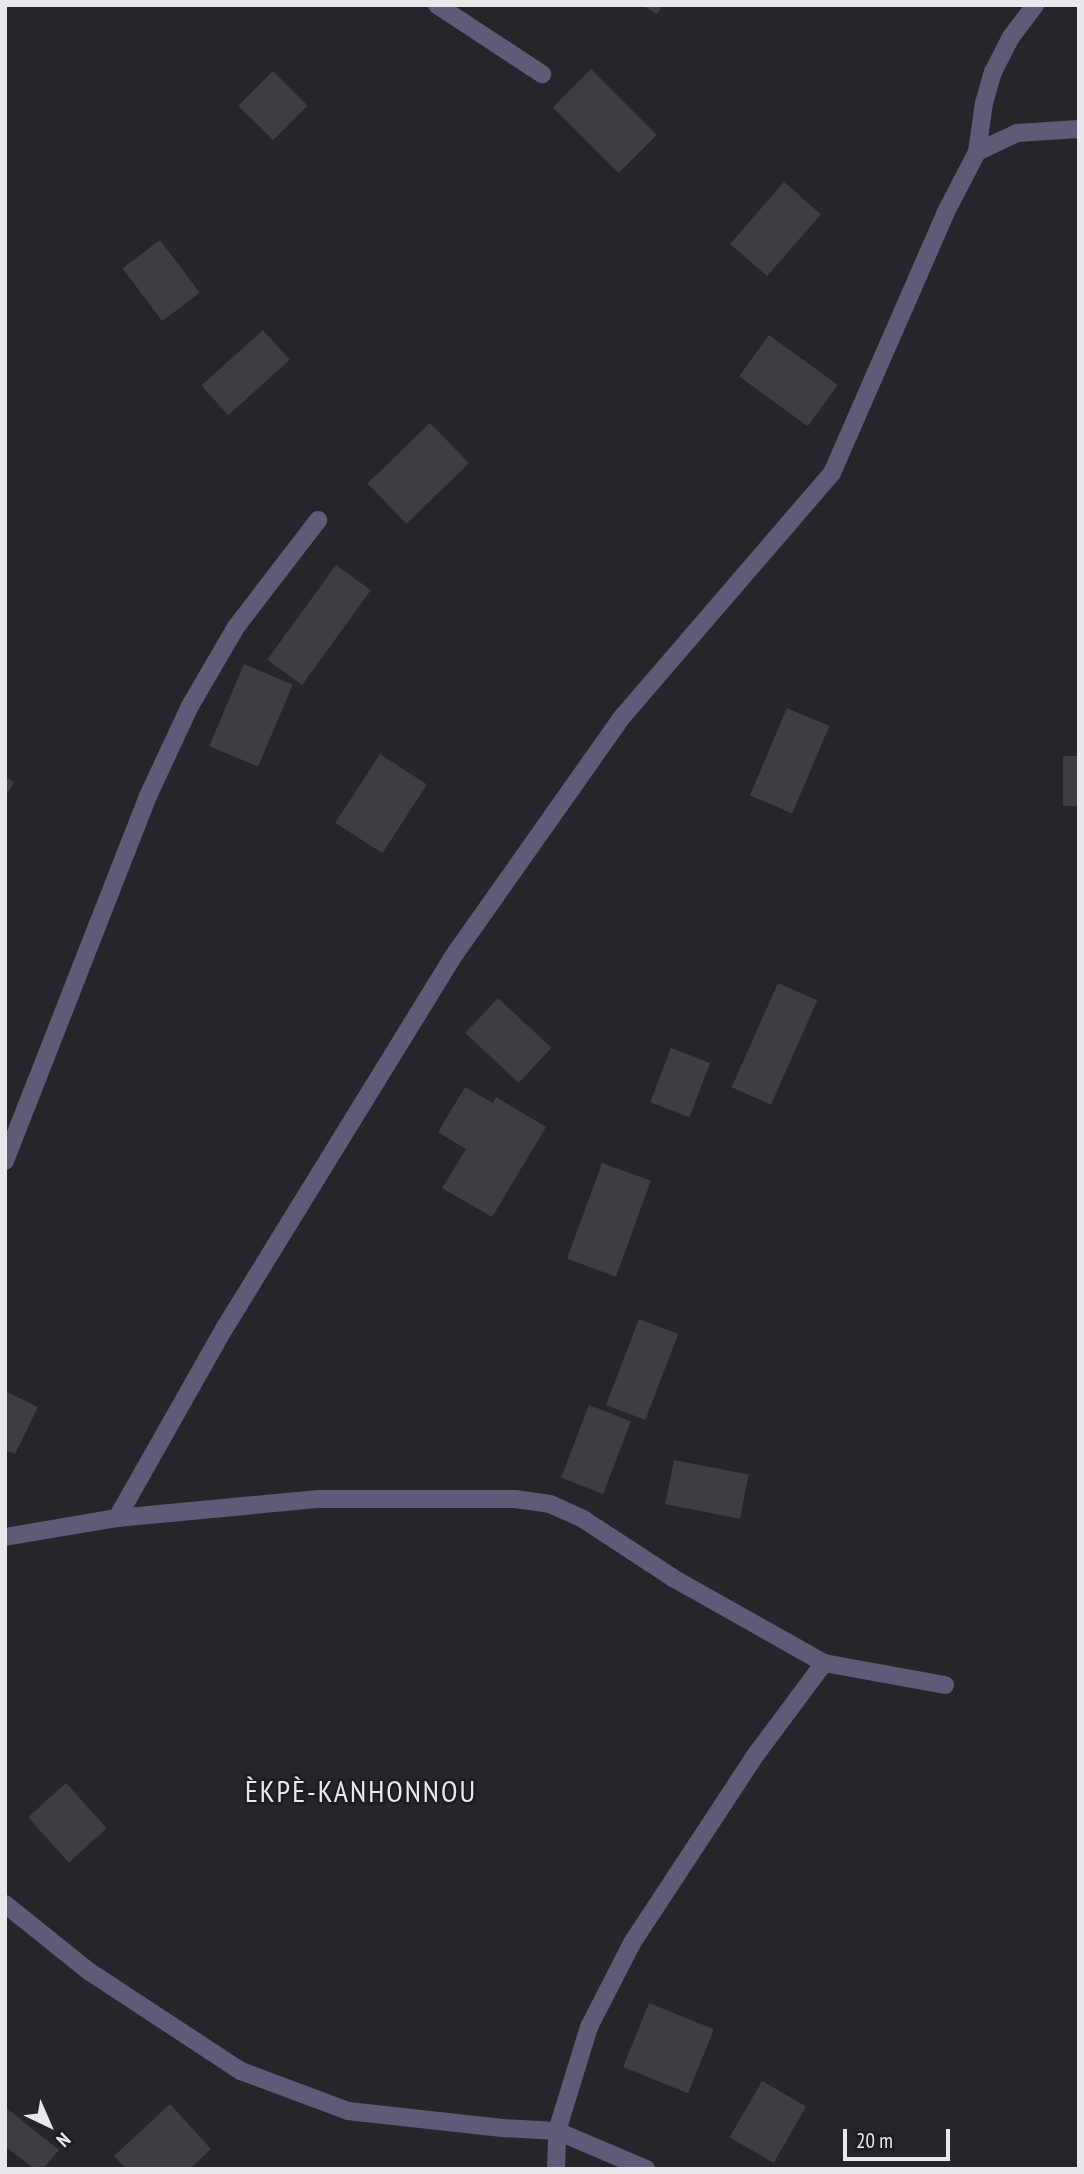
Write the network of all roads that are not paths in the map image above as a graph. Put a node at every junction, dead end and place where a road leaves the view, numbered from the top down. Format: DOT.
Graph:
graph roads {
  1 [pos="437,5"];
  2 [pos="1035,5"];
  3 [pos="542,74"];
  4 [pos="1079,129"];
  5 [pos="977,152"];
  6 [pos="318,520"];
  7 [pos="5,1161"];
  8 [pos="117,1518"];
  9 [pos="5,1537"];
  10 [pos="824,1663"];
  11 [pos="945,1685"];
  12 [pos="5,1904"];
  13 [pos="557,2131"];
  14 [pos="556,2169"];
  15 [pos="646,2169"];
  1 -- 3 [label="street"];
  2 -- 5 [label="street"];
  4 -- 5 [label="street"];
  5 -- 8 [label="street"];
  6 -- 7 [label="street"];
  8 -- 9 [label="street"];
  8 -- 10 [label="street"];
  10 -- 11 [label="street"];
  10 -- 13 [label="street"];
  12 -- 13 [label="street"];
  13 -- 14 [label="street"];
  13 -- 15 [label="street"];
}
